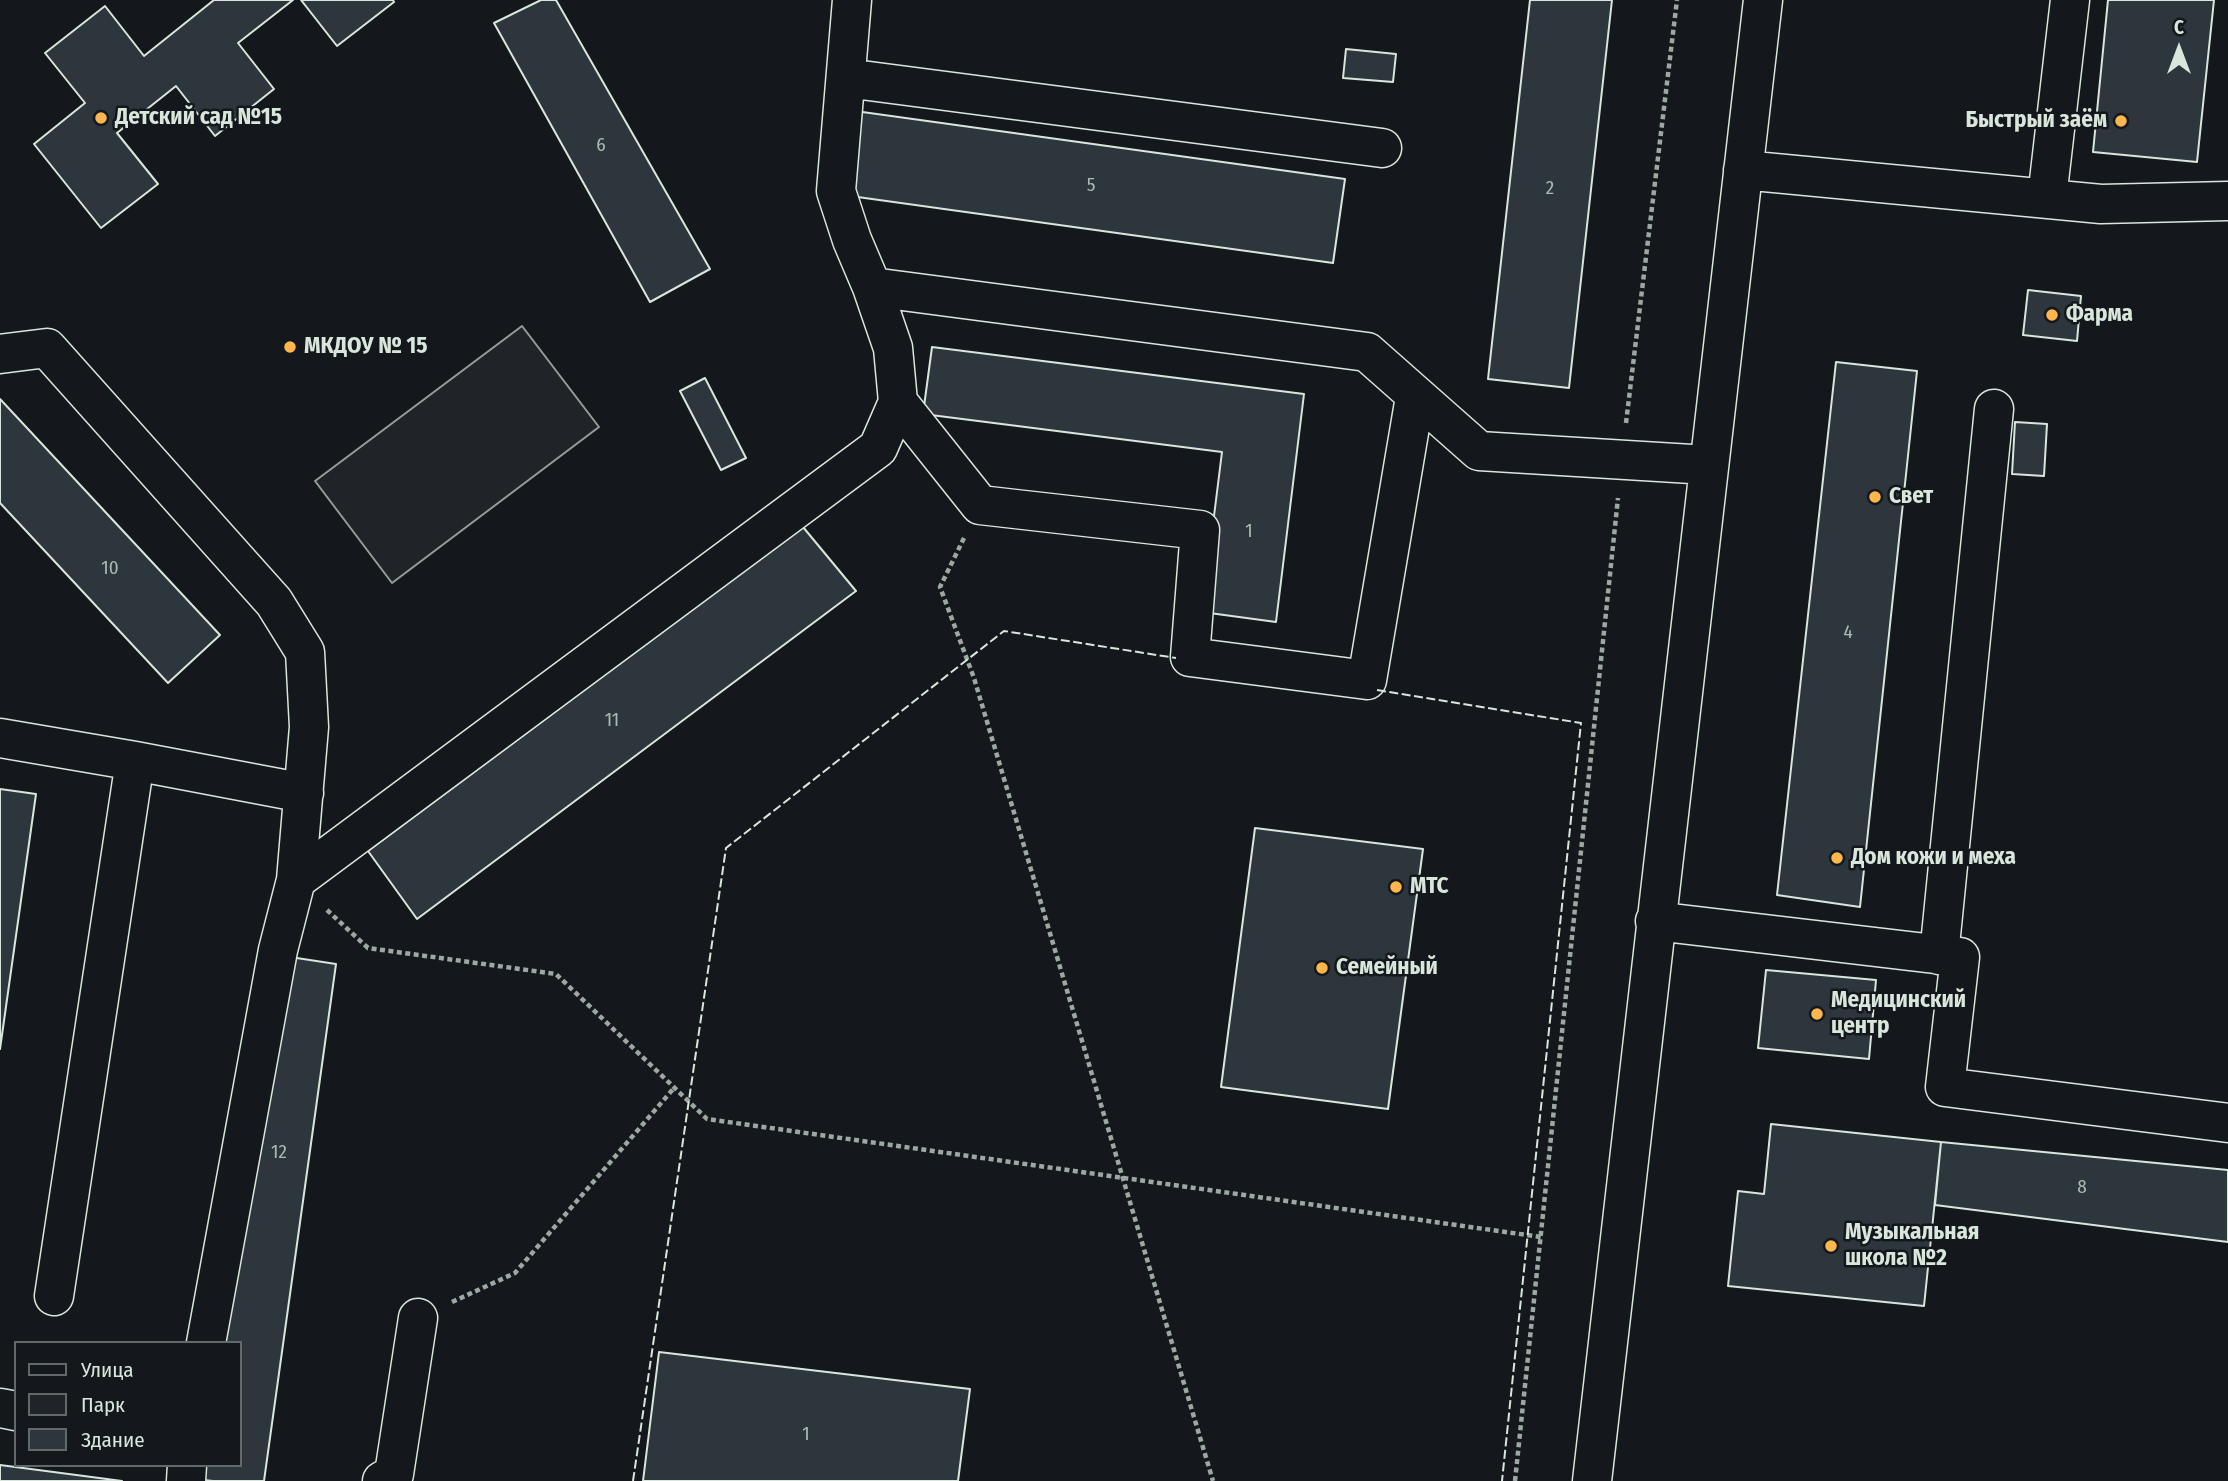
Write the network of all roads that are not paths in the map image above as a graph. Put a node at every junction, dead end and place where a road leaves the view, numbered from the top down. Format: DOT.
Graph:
graph roads {
  1 [pos="852,0"];
  2 [pos="1763,0"];
  3 [pos="2070,0"];
  4 [pos="846,78"];
  5 [pos="1382,148"];
  6 [pos="1743,170"];
  7 [pos="2047,198"];
  8 [pos="2228,201"];
  9 [pos="872,287"];
  10 [pos="0,354"];
  11 [pos="1415,397"];
  12 [pos="898,402"];
  13 [pos="1994,409"];
  14 [pos="1709,465"];
  15 [pos="0,738"];
  16 [pos="135,761"];
  17 [pos="304,793"];
  18 [pos="296,880"];
  19 [pos="1655,921"];
  20 [pos="1939,955"];
  21 [pos="2228,1123"];
  22 [pos="54,1296"];
  23 [pos="418,1318"];
  24 [pos="206,1341"];
  25 [pos="382,1481"];
  26 [pos="1592,1481"];
  1 -- 4 [label="street"];
  2 -- 6 [label="street"];
  3 -- 7 [label="street"];
  4 -- 5 [label="street"];
  4 -- 9 [label="street"];
  6 -- 7 [label="street"];
  6 -- 14 [label="street"];
  7 -- 8 [label="street"];
  9 -- 11 [label="street"];
  9 -- 12 [label="street"];
  10 -- 17 [label="street"];
  11 -- 12 [label="street"];
  11 -- 14 [label="street"];
  12 -- 18 [label="street"];
  13 -- 20 [label="street"];
  14 -- 19 [label="street"];
  15 -- 16 [label="street"];
  16 -- 17 [label="street"];
  16 -- 22 [label="street"];
  17 -- 18 [label="street"];
  18 -- 24 [label="street"];
  19 -- 20 [label="street"];
  19 -- 26 [label="street"];
  20 -- 21 [label="street"];
  23 -- 25 [label="street"];
}
